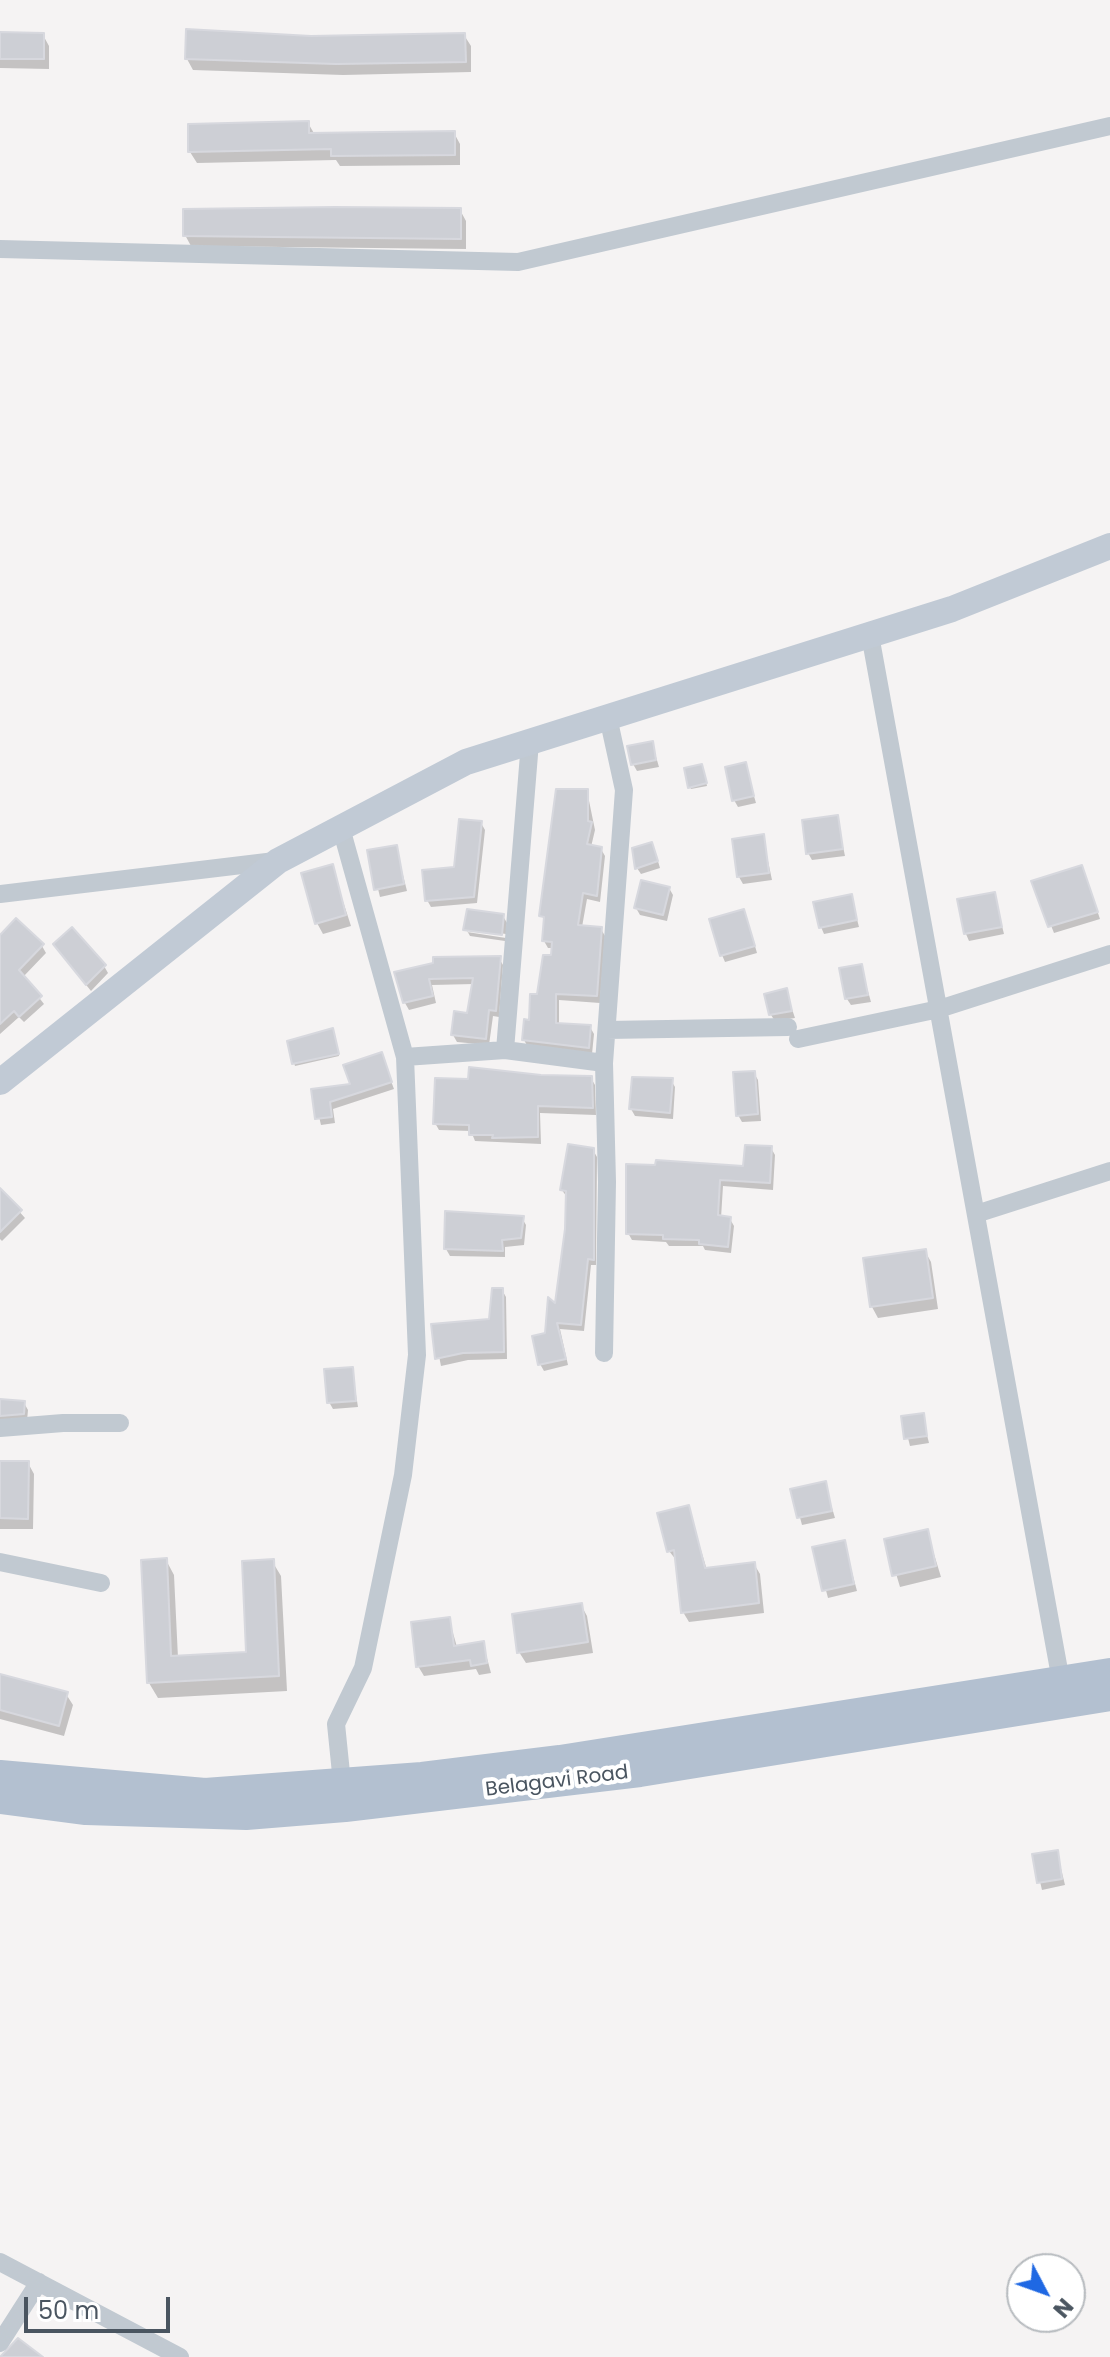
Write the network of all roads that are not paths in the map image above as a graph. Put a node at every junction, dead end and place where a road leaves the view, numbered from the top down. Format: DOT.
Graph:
graph roads {
  1 [pos="1110,126"];
  2 [pos="0,249"];
  3 [pos="1110,546"];
  4 [pos="870,635"];
  5 [pos="608,717"];
  6 [pos="530,742"];
  7 [pos="341,828"];
  8 [pos="278,861"];
  9 [pos="0,894"];
  10 [pos="1110,954"];
  11 [pos="939,1009"];
  12 [pos="607,1030"];
  13 [pos="505,1050"];
  14 [pos="405,1057"];
  15 [pos="604,1063"];
  16 [pos="0,1082"];
  17 [pos="1110,1171"];
  18 [pos="976,1214"];
  19 [pos="604,1353"];
  20 [pos="120,1423"];
  21 [pos="0,1428"];
  22 [pos="0,1562"];
  23 [pos="101,1583"];
  24 [pos="1110,1673"];
  25 [pos="1061,1681"];
  26 [pos="1110,1696"];
  27 [pos="0,1775"];
  28 [pos="342,1783"];
  29 [pos="0,1799"];
  30 [pos="0,2262"];
  31 [pos="39,2282"];
  32 [pos="0,2343"];
  33 [pos="180,2357"];
  1 -- 2 [label="street"];
  3 -- 4 [label="main road"];
  4 -- 5 [label="main road"];
  4 -- 11 [label="street"];
  5 -- 6 [label="main road"];
  5 -- 12 [label="street"];
  6 -- 7 [label="main road"];
  6 -- 13 [label="street"];
  7 -- 8 [label="main road"];
  7 -- 14 [label="street"];
  8 -- 9 [label="street"];
  8 -- 16 [label="main road"];
  10 -- 11 [label="street"];
  11 -- 12 [label="street"];
  11 -- 18 [label="street"];
  12 -- 15 [label="street"];
  13 -- 14 [label="street"];
  13 -- 15 [label="street"];
  14 -- 28 [label="street"];
  15 -- 19 [label="street"];
  17 -- 18 [label="street"];
  18 -- 25 [label="street"];
  20 -- 21 [label="street"];
  22 -- 23 [label="street"];
  24 -- 25 [label="main road"];
  25 -- 28 [label="main road"];
  26 -- 29 [label="main road, Belagavi Road"];
  27 -- 28 [label="main road"];
  30 -- 31 [label="street"];
  31 -- 32 [label="street"];
  31 -- 33 [label="street"];
}
